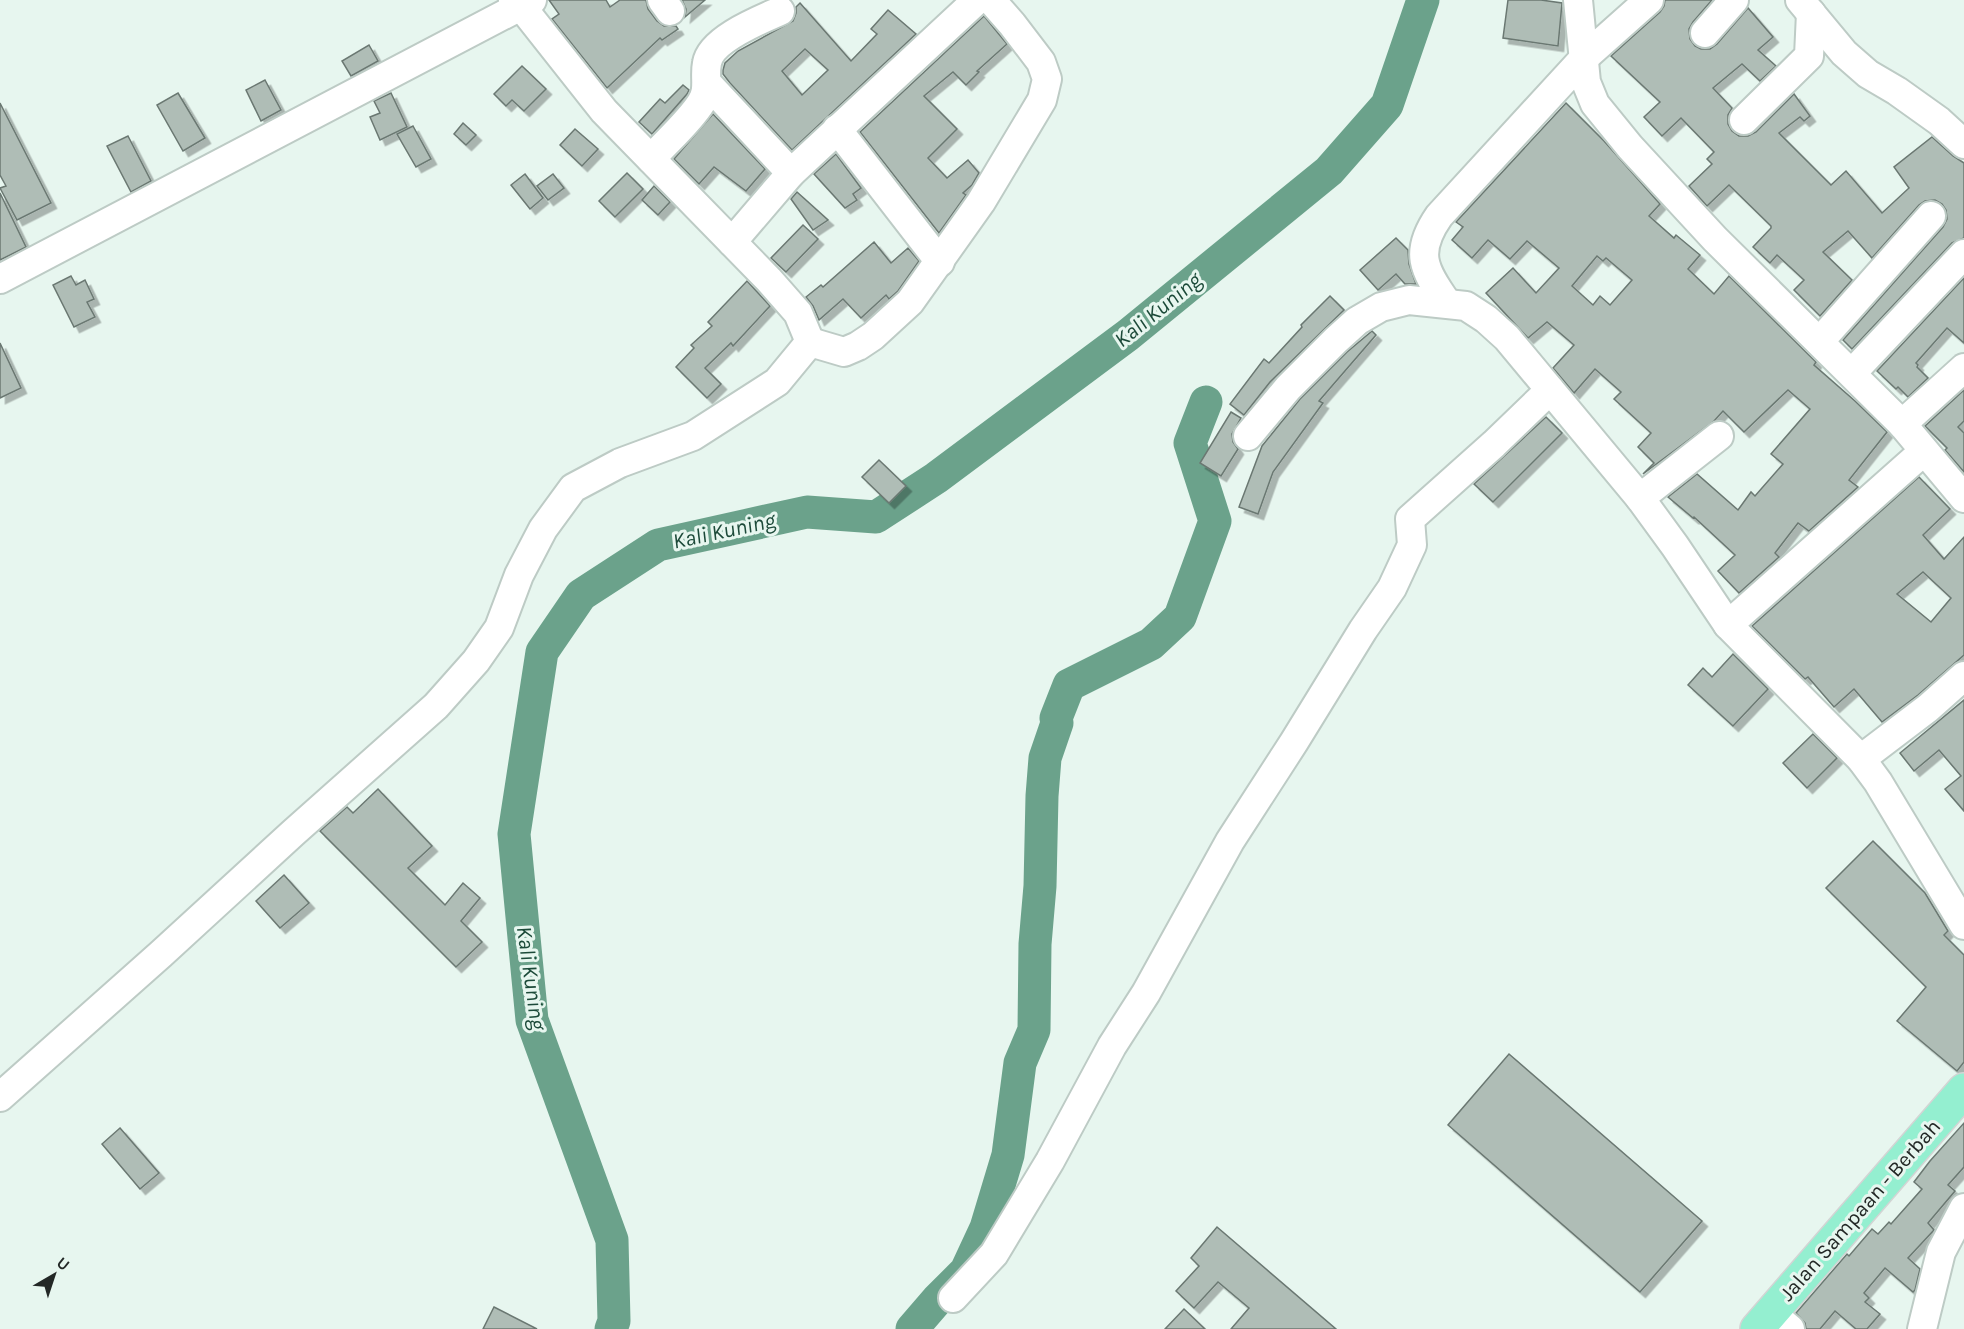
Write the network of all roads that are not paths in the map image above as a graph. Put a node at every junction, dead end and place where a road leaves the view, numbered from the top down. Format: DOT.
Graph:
graph roads {
  1 [pos="977,0"];
  2 [pos="991,0"];
  3 [pos="1578,0"];
  4 [pos="1649,0"];
  5 [pos="1734,0"];
  6 [pos="522,2"];
  7 [pos="1806,7"];
  8 [pos="780,11"];
  9 [pos="479,13"];
  10 [pos="1706,33"];
  11 [pos="1584,57"];
  12 [pos="708,84"];
  13 [pos="1744,120"];
  14 [pos="837,129"];
  15 [pos="1964,144"];
  16 [pos="651,159"];
  17 [pos="791,173"];
  18 [pos="1931,216"];
  19 [pos="732,242"];
  20 [pos="1964,254"];
  21 [pos="940,262"];
  22 [pos="0,279"];
  23 [pos="1447,303"];
  24 [pos="1820,341"];
  25 [pos="810,342"];
  26 [pos="1964,368"];
  27 [pos="1852,373"];
  28 [pos="1550,390"];
  29 [pos="1902,424"];
  30 [pos="1248,436"];
  31 [pos="1719,436"];
  32 [pos="1924,451"];
  33 [pos="1640,498"];
  34 [pos="1964,498"];
  35 [pos="1728,625"];
  36 [pos="1964,676"];
  37 [pos="1861,759"];
  38 [pos="1964,925"];
  39 [pos="1964,1090"];
  40 [pos="0,1097"];
  41 [pos="1964,1208"];
  42 [pos="953,1298"];
  43 [pos="1773,1324"];
  44 [pos="1922,1329"];
  1 -- 14 [label="street"];
  2 -- 21 [label="street"];
  3 -- 11 [label="street"];
  4 -- 11 [label="street"];
  5 -- 10 [label="street"];
  6 -- 9 [label="street"];
  6 -- 16 [label="street"];
  7 -- 13 [label="street"];
  7 -- 15 [label="street"];
  8 -- 12 [label="street"];
  9 -- 22 [label="street"];
  11 -- 23 [label="street"];
  11 -- 24 [label="street"];
  12 -- 16 [label="street"];
  12 -- 17 [label="street"];
  14 -- 17 [label="street"];
  14 -- 21 [label="street"];
  16 -- 19 [label="street"];
  17 -- 19 [label="street"];
  18 -- 24 [label="street"];
  19 -- 25 [label="street"];
  20 -- 27 [label="street"];
  21 -- 25 [label="street"];
  23 -- 28 [label="street"];
  23 -- 30 [label="street"];
  24 -- 27 [label="street"];
  25 -- 40 [label="street"];
  26 -- 29 [label="street"];
  27 -- 29 [label="street"];
  28 -- 33 [label="street"];
  28 -- 42 [label="street"];
  29 -- 32 [label="street"];
  31 -- 33 [label="street"];
  32 -- 34 [label="street"];
  32 -- 35 [label="street"];
  33 -- 35 [label="street"];
  35 -- 37 [label="street"];
  36 -- 37 [label="street"];
  37 -- 38 [label="street"];
  39 -- 43 [label="main road, Jalan Sampaan - Berbah"];
  41 -- 44 [label="street"];
}
